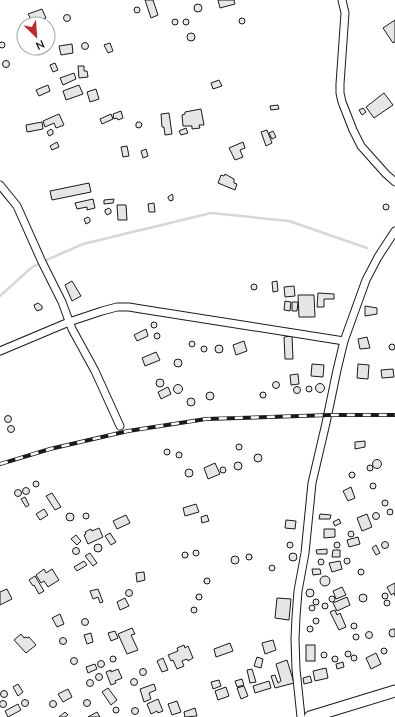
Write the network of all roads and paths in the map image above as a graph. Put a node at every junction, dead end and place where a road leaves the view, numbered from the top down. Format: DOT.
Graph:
graph roads {
  1 [pos="342,0"];
  2 [pos="395,182"];
  3 [pos="0,185"];
  4 [pos="395,231"];
  5 [pos="69,322"];
  6 [pos="344,341"];
  7 [pos="0,351"];
  8 [pos="120,426"];
  9 [pos="395,691"];
  10 [pos="301,717"];
  11 [pos="310,717"];
  1 -- 2 [label="street"];
  3 -- 5 [label="street"];
  4 -- 6 [label="street"];
  5 -- 6 [label="street"];
  5 -- 7 [label="street"];
  5 -- 8 [label="street"];
  6 -- 10 [label="street"];
  9 -- 11 [label="main road"];
}
